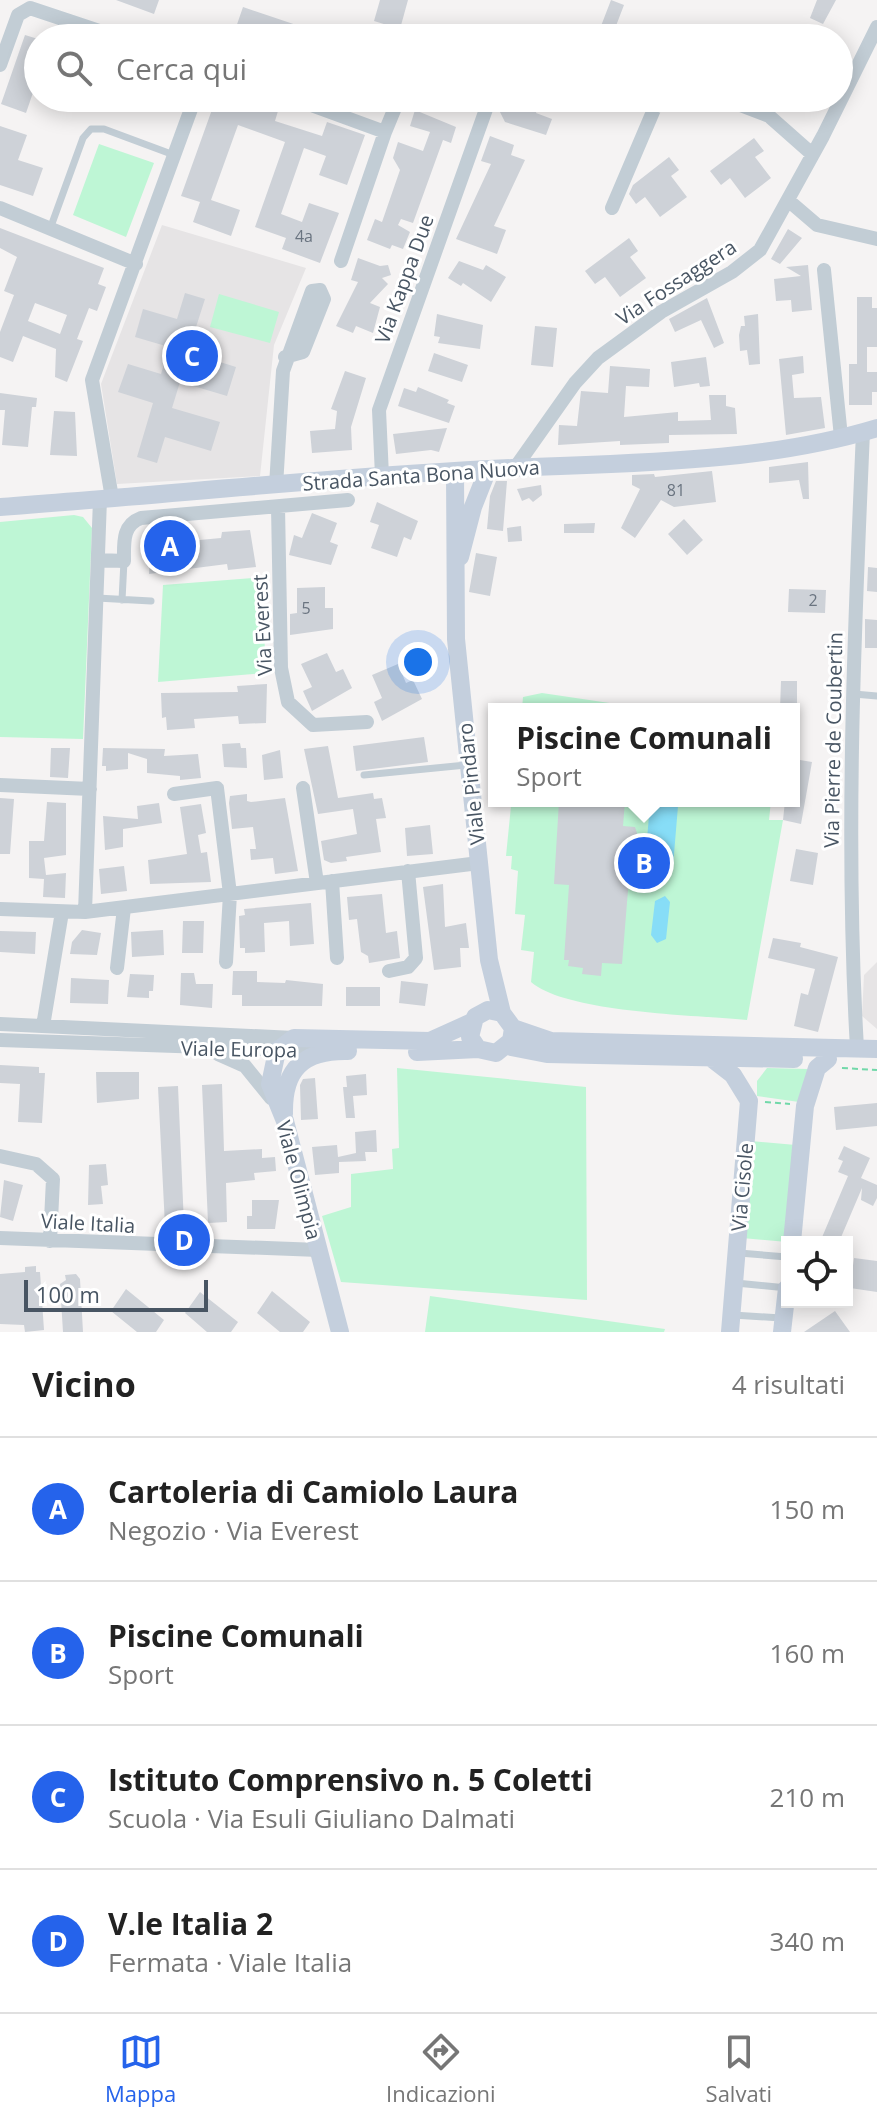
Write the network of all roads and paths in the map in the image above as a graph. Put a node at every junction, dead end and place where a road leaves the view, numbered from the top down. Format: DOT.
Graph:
graph roads {
  1 [pos="78,24"];
  2 [pos="877,27"];
  3 [pos="0,65"];
  4 [pos="853,74"];
  5 [pos="190,112"];
  6 [pos="330,112"];
  7 [pos="393,112"];
  8 [pos="485,112"];
  9 [pos="653,112"];
  10 [pos="759,112"];
  11 [pos="833,112"];
  12 [pos="385,132"];
  13 [pos="812,154"];
  14 [pos="174,155"];
  15 [pos="789,201"];
  16 [pos="0,208"];
  17 [pos="612,208"];
  18 [pos="50,229"];
  19 [pos="877,239"];
  20 [pos="341,261"];
  21 [pos="136,264"];
  22 [pos="824,270"];
  23 [pos="285,357"];
  24 [pos="870,430"];
  25 [pos="841,437"];
  26 [pos="515,468"];
  27 [pos="488,469"];
  28 [pos="459,471"];
  29 [pos="417,474"];
  30 [pos="382,476"];
  31 [pos="276,486"];
  32 [pos="106,499"];
  33 [pos="348,500"];
  34 [pos="453,505"];
  35 [pos="0,507"];
  36 [pos="278,507"];
  37 [pos="462,545"];
  38 [pos="98,560"];
  39 [pos="124,561"];
  40 [pos="454,595"];
  41 [pos="97,598"];
  42 [pos="122,600"];
  43 [pos="151,601"];
  44 [pos="852,694"];
  45 [pos="877,696"];
  46 [pos="367,722"];
  47 [pos="468,765"];
  48 [pos="364,775"];
  49 [pos="0,785"];
  50 [pos="303,788"];
  51 [pos="90,789"];
  52 [pos="174,794"];
  53 [pos="479,863"];
  54 [pos="408,871"];
  55 [pos="324,882"];
  56 [pos="230,894"];
  57 [pos="124,908"];
  58 [pos="0,909"];
  59 [pos="62,912"];
  60 [pos="85,912"];
  61 [pos="337,958"];
  62 [pos="226,962"];
  63 [pos="117,968"];
  64 [pos="389,971"];
  65 [pos="491,972"];
  66 [pos="476,1017"];
  67 [pos="507,1020"];
  68 [pos="0,1024"];
  69 [pos="43,1026"];
  70 [pos="0,1040"];
  71 [pos="283,1044"];
  72 [pos="507,1046"];
  73 [pos="857,1048"];
  74 [pos="202,1049"];
  75 [pos="478,1049"];
  76 [pos="877,1049"];
  77 [pos="326,1051"];
  78 [pos="711,1058"];
  79 [pos="877,1061"];
  80 [pos="832,1064"];
  81 [pos="877,1070"];
  82 [pos="284,1093"];
  83 [pos="753,1100"];
  84 [pos="799,1105"];
  85 [pos="285,1121"];
  86 [pos="0,1156"];
  87 [pos="793,1236"];
  88 [pos="0,1238"];
  89 [pos="50,1241"];
  90 [pos="319,1250"];
  91 [pos="736,1252"];
  92 [pos="781,1256"];
  93 [pos="734,1283"];
  94 [pos="781,1287"];
  95 [pos="730,1323"];
  96 [pos="783,1325"];
  97 [pos="340,1332"];
  1 -- 3 [label="street"];
  2 -- 4 [label="street, Via Fossaggera"];
  5 -- 14 [label="street"];
  6 -- 12 [label="street"];
  7 -- 12 [label="street"];
  8 -- 30 [label="street, Via Kappa Due"];
  9 -- 17 [label="street"];
  10 -- 13 [label="street"];
  11 -- 13 [label="street, Via Fossaggera"];
  12 -- 20 [label="street"];
  13 -- 15 [label="street, Via Fossaggera"];
  14 -- 18 [label="lane"];
  14 -- 21 [label="street"];
  15 -- 19 [label="street"];
  15 -- 26 [label="street, Via Fossaggera"];
  16 -- 18 [label="street"];
  18 -- 21 [label="street"];
  21 -- 32 [label="street"];
  22 -- 25 [label="street"];
  23 -- 31 [label="street"];
  24 -- 25 [label="street, Strada Santa Bona Nuova"];
  24 -- 44 [label="street, Via Pierre de Coubertin"];
  25 -- 26 [label="street, Strada Santa Bona Nuova"];
  26 -- 27 [label="street, Strada Santa Bona Nuova"];
  27 -- 28 [label="street, Strada Santa Bona Nuova"];
  27 -- 37 [label="street, Viale Pindaro"];
  28 -- 29 [label="street, Strada Santa Bona Nuova"];
  28 -- 34 [label="street, Viale Pindaro"];
  28 -- 37 [label="street, Viale Pindaro"];
  29 -- 30 [label="street, Strada Santa Bona Nuova"];
  29 -- 34 [label="street"];
  30 -- 31 [label="street, Strada Santa Bona Nuova"];
  31 -- 32 [label="street, Strada Santa Bona Nuova"];
  32 -- 35 [label="street, Strada Santa Bona Nuova"];
  32 -- 38 [label="street"];
  33 -- 36 [label="street"];
  34 -- 40 [label="street, Viale Pindaro"];
  36 -- 39 [label="street"];
  36 -- 46 [label="street, Via Everest"];
  37 -- 40 [label="street, Viale Pindaro"];
  38 -- 39 [label="street"];
  38 -- 41 [label="street"];
  39 -- 42 [label="lane"];
  40 -- 47 [label="street, Viale Pindaro"];
  41 -- 42 [label="lane"];
  41 -- 51 [label="street"];
  42 -- 43 [label="lane"];
  44 -- 45 [label="lane"];
  44 -- 73 [label="street, Via Pierre de Coubertin"];
  47 -- 48 [label="lane"];
  47 -- 53 [label="street, Viale Pindaro"];
  49 -- 51 [label="street"];
  50 -- 55 [label="street"];
  51 -- 60 [label="street"];
  52 -- 56 [label="street"];
  53 -- 54 [label="street"];
  53 -- 65 [label="street, Viale Pindaro"];
  54 -- 55 [label="street"];
  54 -- 64 [label="street"];
  55 -- 56 [label="street"];
  55 -- 61 [label="street"];
  56 -- 57 [label="street"];
  56 -- 62 [label="street"];
  57 -- 60 [label="street"];
  57 -- 63 [label="street"];
  58 -- 59 [label="street"];
  59 -- 60 [label="street"];
  59 -- 69 [label="street"];
  65 -- 66 [label="street, Viale Pindaro"];
  65 -- 67 [label="street, Viale Pindaro"];
  66 -- 67 [label="street, Viale Europa"];
  66 -- 71 [label="street, Viale Europa"];
  66 -- 75 [label="street"];
  67 -- 72 [label="street"];
  67 -- 73 [label="street, Viale Europa"];
  68 -- 69 [label="street, Viale Europa"];
  69 -- 71 [label="street, Viale Europa"];
  70 -- 74 [label="street, Viale Europa"];
  71 -- 74 [label="street, Viale Europa"];
  71 -- 77 [label="street, Viale Europa"];
  71 -- 82 [label="street"];
  71 -- 85 [label="street, Viale Olimpia"];
  72 -- 75 [label="street, Viale Europa"];
  72 -- 78 [label="street, Viale Europa"];
  73 -- 76 [label="street, Viale Europa"];
  74 -- 85 [label="street"];
  75 -- 77 [label="street, Viale Europa"];
  77 -- 82 [label="street"];
  78 -- 80 [label="street, Viale Europa"];
  78 -- 91 [label="street, Via Cisole"];
  79 -- 80 [label="street, Viale Europa"];
  80 -- 81 [label="path"];
  80 -- 87 [label="street"];
  82 -- 85 [label="street"];
  83 -- 84 [label="path"];
  85 -- 90 [label="street, Viale Olimpia"];
  86 -- 89 [label="street"];
  88 -- 89 [label="street, Viale Italia"];
  89 -- 90 [label="street, Viale Italia"];
  90 -- 97 [label="street, Viale Olimpia"];
  91 -- 92 [label="lane"];
  91 -- 93 [label="street, Via Cisole"];
  93 -- 94 [label="lane"];
  93 -- 95 [label="street, Via Cisole"];
  95 -- 96 [label="lane"];
}
